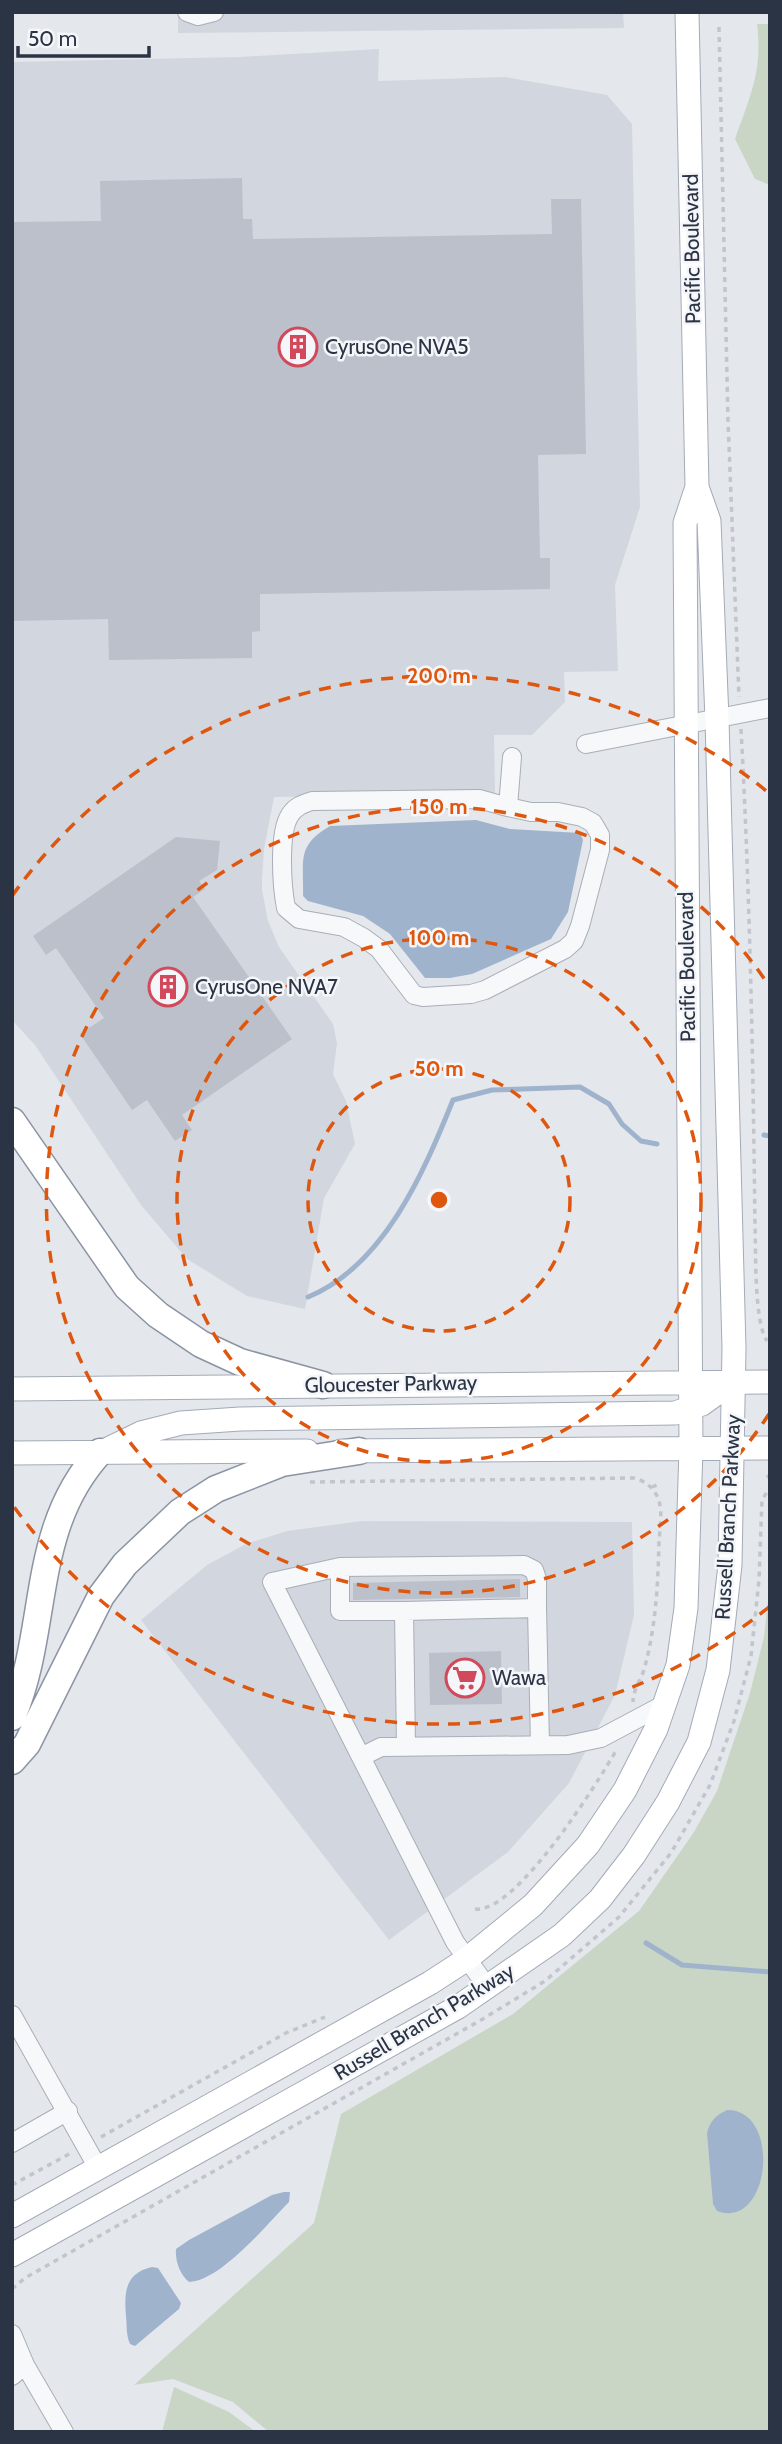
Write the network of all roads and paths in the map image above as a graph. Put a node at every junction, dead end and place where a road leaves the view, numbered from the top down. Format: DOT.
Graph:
graph roads {
  1 [pos="187,12"];
  2 [pos="214,12"];
  3 [pos="687,12"];
  4 [pos="719,27"];
  5 [pos="697,487"];
  6 [pos="770,708"];
  7 [pos="729,717"];
  8 [pos="685,725"];
  9 [pos="586,744"];
  10 [pos="512,757"];
  11 [pos="508,807"];
  12 [pos="12,1121"];
  13 [pos="767,1341"];
  14 [pos="734,1381"];
  15 [pos="691,1382"];
  16 [pos="770,1382"];
  17 [pos="323,1385"];
  18 [pos="12,1389"];
  19 [pos="690,1409"];
  20 [pos="691,1448"];
  21 [pos="770,1448"];
  22 [pos="734,1449"];
  23 [pos="359,1451"];
  24 [pos="100,1452"];
  25 [pos="12,1453"];
  26 [pos="302,1482"];
  27 [pos="659,1484"];
  28 [pos="652,1487"];
  29 [pos="340,1567"];
  30 [pos="537,1608"];
  31 [pos="404,1611"];
  32 [pos="633,1702"];
  33 [pos="665,1704"];
  34 [pos="12,1717"];
  35 [pos="621,1741"];
  36 [pos="540,1745"];
  37 [pos="406,1746"];
  38 [pos="361,1758"];
  39 [pos="12,1760"];
  40 [pos="479,1911"];
  41 [pos="467,1959"];
  42 [pos="488,1988"];
  43 [pos="333,2013"];
  44 [pos="12,2015"];
  45 [pos="68,2111"];
  46 [pos="12,2143"];
  47 [pos="85,2146"];
  48 [pos="98,2168"];
  49 [pos="12,2185"];
  50 [pos="12,2216"];
  51 [pos="12,2255"];
  52 [pos="12,2334"];
  53 [pos="19,2371"];
  54 [pos="64,2432"];
  1 -- 2 [label="street"];
  3 -- 5 [label="main road, Pacific Boulevard"];
  4 -- 7 [label="path"];
  5 -- 7 [label="main road, Pacific Boulevard"];
  5 -- 8 [label="main road, Pacific Boulevard"];
  6 -- 7 [label="street"];
  7 -- 8 [label="street"];
  7 -- 13 [label="path"];
  7 -- 14 [label="main road, Pacific Boulevard"];
  8 -- 9 [label="street"];
  8 -- 15 [label="main road, Pacific Boulevard"];
  10 -- 11 [label="street"];
  11 -- 11 [label="street"];
  12 -- 17 [label="highway"];
  14 -- 15 [label="main road, Gloucester Parkway"];
  14 -- 16 [label="main road, Gloucester Parkway"];
  14 -- 19 [label="main road"];
  14 -- 22 [label="main road, Russell Branch Parkway"];
  15 -- 17 [label="main road, Gloucester Parkway"];
  15 -- 19 [label="main road, Pacific Boulevard"];
  17 -- 18 [label="main road, Gloucester Parkway"];
  19 -- 20 [label="main road, Pacific Boulevard"];
  19 -- 24 [label="main road"];
  20 -- 22 [label="main road"];
  20 -- 23 [label="main road"];
  20 -- 33 [label="main road, Russell Branch Parkway"];
  21 -- 22 [label="main road"];
  22 -- 42 [label="main road, Russell Branch Parkway"];
  23 -- 24 [label="main road"];
  23 -- 39 [label="highway"];
  24 -- 25 [label="main road"];
  24 -- 34 [label="highway"];
  26 -- 28 [label="path"];
  27 -- 28 [label="path"];
  28 -- 32 [label="path"];
  29 -- 30 [label="street"];
  29 -- 31 [label="street"];
  29 -- 38 [label="street"];
  30 -- 31 [label="street"];
  30 -- 36 [label="street"];
  31 -- 37 [label="street"];
  33 -- 36 [label="street"];
  33 -- 41 [label="main road, Russell Branch Parkway"];
  35 -- 40 [label="path"];
  36 -- 37 [label="street"];
  37 -- 38 [label="street"];
  38 -- 41 [label="street"];
  41 -- 42 [label="street"];
  41 -- 48 [label="main road, Russell Branch Parkway"];
  42 -- 51 [label="main road, Russell Branch Parkway"];
  43 -- 47 [label="path"];
  44 -- 45 [label="street"];
  45 -- 46 [label="street"];
  45 -- 47 [label="street"];
  47 -- 48 [label="street"];
  47 -- 49 [label="path"];
  48 -- 50 [label="main road, Russell Branch Parkway"];
  52 -- 53 [label="street"];
  53 -- 54 [label="street"];
}
